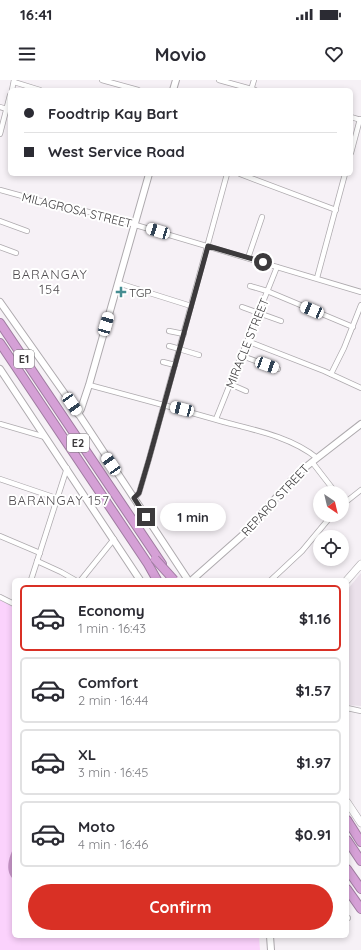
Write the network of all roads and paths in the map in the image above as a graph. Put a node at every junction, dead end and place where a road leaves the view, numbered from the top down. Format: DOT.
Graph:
graph roads {
  1 [pos="102,80"];
  2 [pos="219,80"];
  3 [pos="14,81"];
  4 [pos="34,88"];
  5 [pos="131,88"];
  6 [pos="245,88"];
  7 [pos="0,107"];
  8 [pos="8,110"];
  9 [pos="361,119"];
  10 [pos="0,134"];
  11 [pos="353,146"];
  12 [pos="148,176"];
  13 [pos="226,176"];
  14 [pos="245,176"];
  15 [pos="344,176"];
  16 [pos="0,190"];
  17 [pos="336,210"];
  18 [pos="262,217"];
  19 [pos="0,221"];
  20 [pos="135,224"];
  21 [pos="27,231"];
  22 [pos="208,246"];
  23 [pos="0,247"];
  24 [pos="16,253"];
  25 [pos="248,258"];
  26 [pos="277,266"];
  27 [pos="317,278"];
  28 [pos="118,283"];
  29 [pos="250,286"];
  30 [pos="268,291"];
  31 [pos="361,292"];
  32 [pos="0,302"];
  33 [pos="361,305"];
  34 [pos="191,306"];
  35 [pos="242,307"];
  36 [pos="258,314"];
  37 [pos="280,321"];
  38 [pos="0,323"];
  39 [pos="0,327"];
  40 [pos="353,327"];
  41 [pos="170,331"];
  42 [pos="184,334"];
  43 [pos="247,341"];
  44 [pos="0,343"];
  45 [pos="168,346"];
  46 [pos="0,349"];
  47 [pos="180,349"];
  48 [pos="199,355"];
  49 [pos="242,356"];
  50 [pos="163,362"];
  51 [pos="175,365"];
  52 [pos="0,369"];
  53 [pos="278,369"];
  54 [pos="331,374"];
  55 [pos="230,384"];
  56 [pos="88,385"];
  57 [pos="361,388"];
  58 [pos="246,391"];
  59 [pos="164,405"];
  60 [pos="78,414"];
  61 [pos="216,419"];
  62 [pos="0,424"];
  63 [pos="361,424"];
  64 [pos="44,437"];
  65 [pos="314,460"];
  66 [pos="67,468"];
  67 [pos="0,479"];
  68 [pos="331,486"];
  69 [pos="361,490"];
  70 [pos="56,498"];
  71 [pos="134,498"];
  72 [pos="349,499"];
  73 [pos="326,522"];
  74 [pos="0,536"];
  75 [pos="114,540"];
  76 [pos="40,553"];
  77 [pos="37,561"];
  78 [pos="361,564"];
  79 [pos="32,578"];
  80 [pos="72,578"];
  81 [pos="83,578"];
  82 [pos="139,578"];
  83 [pos="152,578"];
  84 [pos="156,578"];
  85 [pos="171,578"];
  86 [pos="172,578"];
  87 [pos="187,578"];
  88 [pos="194,578"];
  89 [pos="273,578"];
  90 [pos="349,578"];
  91 [pos="0,597"];
  92 [pos="12,603"];
  93 [pos="349,708"];
  94 [pos="361,711"];
  95 [pos="349,805"];
  96 [pos="349,823"];
  97 [pos="361,823"];
  98 [pos="361,842"];
  99 [pos="349,843"];
  100 [pos="361,861"];
  101 [pos="349,872"];
  102 [pos="361,889"];
  103 [pos="349,892"];
  104 [pos="361,909"];
  105 [pos="271,938"];
  106 [pos="270,950"];
  1 -- 5 [label="street"];
  2 -- 6 [label="street"];
  3 -- 4 [label="street"];
  7 -- 8 [label="street"];
  8 -- 10 [label="street"];
  9 -- 11 [label="street"];
  12 -- 20 [label="street"];
  13 -- 22 [label="street"];
  14 -- 17 [label="street"];
  15 -- 17 [label="street"];
  16 -- 20 [label="street, MILAGROSA STREET"];
  17 -- 27 [label="street"];
  18 -- 25 [label="street"];
  19 -- 21 [label="street"];
  20 -- 22 [label="street, MILAGROSA STREET"];
  20 -- 28 [label="street"];
  22 -- 25 [label="street, MILAGROSA STREET"];
  22 -- 34 [label="street"];
  23 -- 24 [label="street"];
  25 -- 26 [label="street, MILAGROSA STREET"];
  26 -- 27 [label="street, MILAGROSA STREET"];
  26 -- 30 [label="street, MIRACLE STREET"];
  27 -- 31 [label="street, MILAGROSA STREET"];
  28 -- 34 [label="street"];
  28 -- 56 [label="street"];
  29 -- 30 [label="street"];
  30 -- 36 [label="street, MIRACLE STREET"];
  30 -- 40 [label="street"];
  32 -- 60 [label="street"];
  33 -- 40 [label="street"];
  34 -- 42 [label="street"];
  35 -- 36 [label="street"];
  36 -- 37 [label="street"];
  36 -- 43 [label="street, MIRACLE STREET"];
  38 -- 86 [label="highway, E1"];
  39 -- 85 [label="highway, E2, bridge"];
  40 -- 54 [label="street"];
  41 -- 42 [label="street"];
  42 -- 47 [label="street"];
  43 -- 49 [label="street, MIRACLE STREET"];
  43 -- 54 [label="street"];
  44 -- 84 [label="highway, E2"];
  45 -- 47 [label="street"];
  46 -- 83 [label="highway, E1"];
  47 -- 48 [label="street"];
  47 -- 51 [label="street"];
  49 -- 53 [label="street"];
  49 -- 55 [label="street, MIRACLE STREET"];
  50 -- 51 [label="street"];
  51 -- 59 [label="street"];
  52 -- 64 [label="street"];
  54 -- 57 [label="street"];
  55 -- 58 [label="street"];
  55 -- 61 [label="street, MIRACLE STREET"];
  56 -- 59 [label="street"];
  56 -- 60 [label="street"];
  59 -- 61 [label="street"];
  59 -- 71 [label="street"];
  60 -- 71 [label="street"];
  61 -- 65 [label="street"];
  62 -- 64 [label="street"];
  63 -- 65 [label="street, REPARO STREET"];
  64 -- 66 [label="street"];
  65 -- 68 [label="street"];
  65 -- 88 [label="street, REPARO STREET"];
  66 -- 70 [label="street"];
  66 -- 75 [label="street"];
  67 -- 70 [label="street"];
  69 -- 72 [label="street"];
  70 -- 76 [label="street"];
  71 -- 87 [label="street"];
  73 -- 89 [label="street"];
  74 -- 76 [label="street"];
  75 -- 81 [label="street"];
  75 -- 82 [label="street"];
  76 -- 77 [label="street"];
  77 -- 79 [label="street"];
  77 -- 80 [label="street"];
  78 -- 90 [label="main road"];
  91 -- 92 [label="street"];
  93 -- 94 [label="street"];
  95 -- 97 [label="main road"];
  96 -- 98 [label="highway"];
  99 -- 100 [label="highway"];
  101 -- 102 [label="highway"];
  103 -- 104 [label="highway"];
  105 -- 106 [label="street"];
}
